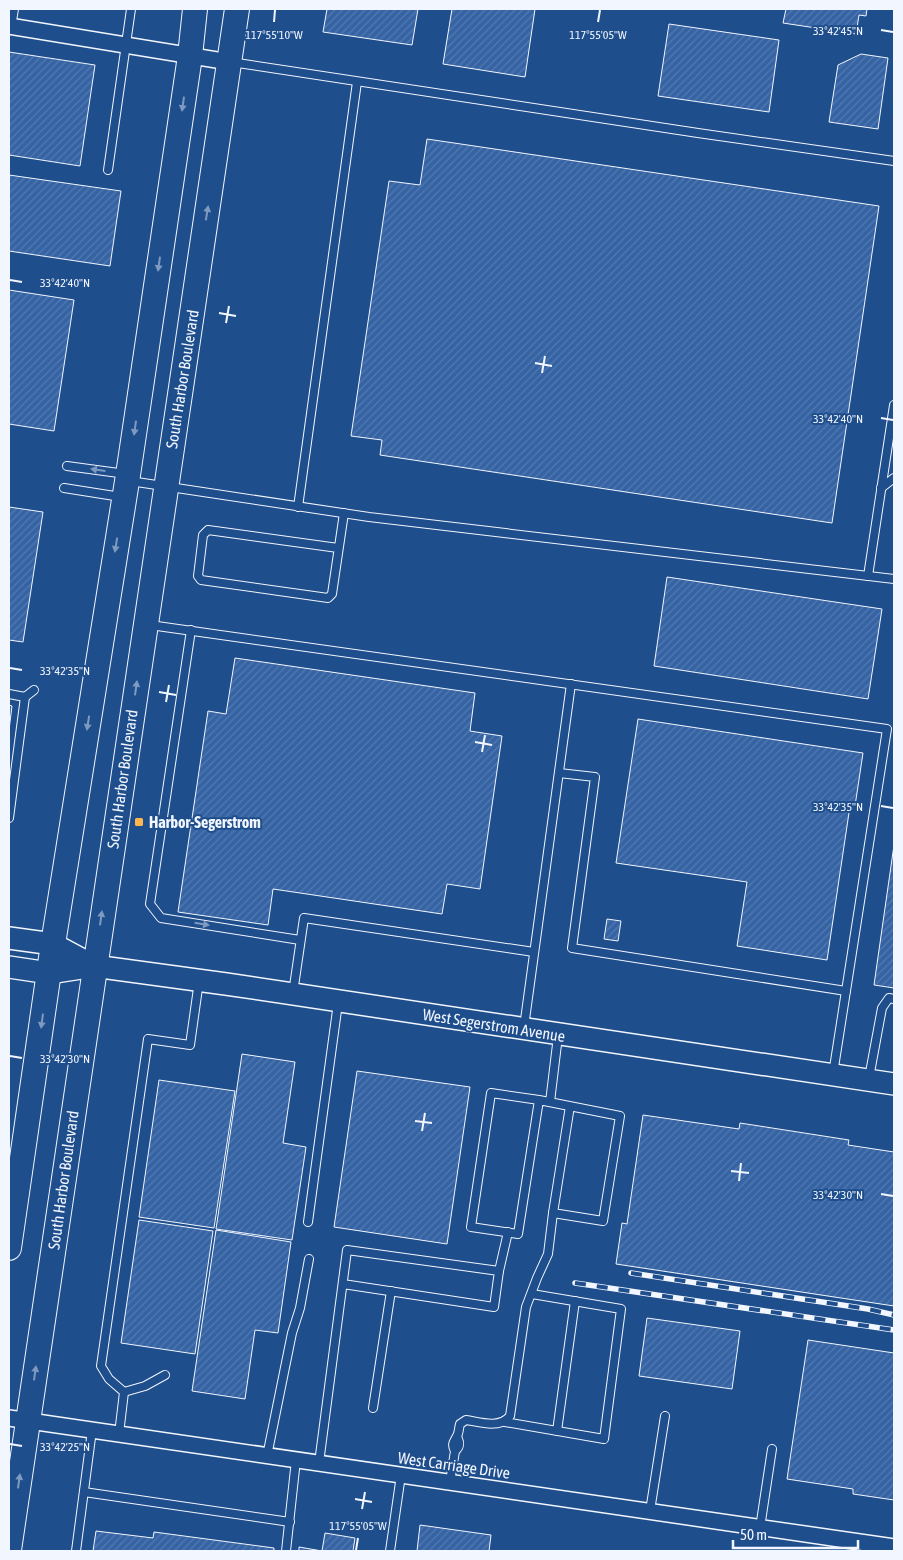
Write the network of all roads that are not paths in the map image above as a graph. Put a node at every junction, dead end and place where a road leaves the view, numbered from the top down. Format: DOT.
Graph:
graph roads {
  1 [pos="14,9"];
  2 [pos="131,9"];
  3 [pos="195,9"];
  4 [pos="237,9"];
  5 [pos="10,26"];
  6 [pos="126,45"];
  7 [pos="190,56"];
  8 [pos="229,62"];
  9 [pos="357,82"];
  10 [pos="894,161"];
  11 [pos="108,170"];
  12 [pos="894,405"];
  13 [pos="67,466"];
  14 [pos="894,478"];
  15 [pos="126,484"];
  16 [pos="166,487"];
  17 [pos="64,488"];
  18 [pos="882,488"];
  19 [pos="298,507"];
  20 [pos="344,513"];
  21 [pos="338,548"];
  22 [pos="868,576"];
  23 [pos="894,579"];
  24 [pos="145,624"];
  25 [pos="191,630"];
  26 [pos="571,684"];
  27 [pos="34,690"];
  28 [pos="9,694"];
  29 [pos="25,697"];
  30 [pos="559,773"];
  31 [pos="9,818"];
  32 [pos="9,938"];
  33 [pos="300,940"];
  34 [pos="53,944"];
  35 [pos="534,952"];
  36 [pos="94,966"];
  37 [pos="9,967"];
  38 [pos="49,973"];
  39 [pos="199,981"];
  40 [pos="846,991"];
  41 [pos="292,995"];
  42 [pos="894,999"];
  43 [pos="338,1001"];
  44 [pos="523,1029"];
  45 [pos="558,1034"];
  46 [pos="833,1074"];
  47 [pos="868,1080"];
  48 [pos="894,1084"];
  49 [pos="539,1100"];
  50 [pos="550,1102"];
  51 [pos="570,1106"];
  52 [pos="13,1188"];
  53 [pos="552,1213"];
  54 [pos="308,1222"];
  55 [pos="508,1232"];
  56 [pos="9,1248"];
  57 [pos="309,1259"];
  58 [pos="499,1271"];
  59 [pos="343,1284"];
  60 [pos="391,1291"];
  61 [pos="532,1294"];
  62 [pos="575,1301"];
  63 [pos="165,1375"];
  64 [pos="124,1392"];
  65 [pos="373,1408"];
  66 [pos="665,1416"];
  67 [pos="18,1419"];
  68 [pos="505,1422"];
  69 [pos="92,1430"];
  70 [pos="557,1431"];
  71 [pos="119,1434"];
  72 [pos="772,1450"];
  73 [pos="267,1456"];
  74 [pos="296,1460"];
  75 [pos="319,1463"];
  76 [pos="401,1475"];
  77 [pos="450,1482"];
  78 [pos="84,1492"];
  79 [pos="650,1511"];
  80 [pos="290,1522"];
  81 [pos="760,1528"];
  82 [pos="894,1547"];
  83 [pos="9,1550"];
  84 [pos="76,1551"];
  85 [pos="286,1551"];
  86 [pos="390,1551"];
  1 -- 5 [label="lane"];
  2 -- 6 [label="lane"];
  3 -- 7 [label="main road"];
  4 -- 8 [label="main road, South Harbor Boulevard"];
  5 -- 6 [label="street"];
  6 -- 7 [label="street"];
  6 -- 11 [label="lane"];
  7 -- 8 [label="street"];
  7 -- 15 [label="main road, one-way"];
  8 -- 9 [label="lane"];
  16 -- 8 [label="main road, South Harbor Boulevard, one-way"];
  9 -- 10 [label="lane"];
  9 -- 19 [label="lane"];
  12 -- 18 [label="lane"];
  15 -- 13 [label="lane, one-way"];
  14 -- 18 [label="lane"];
  15 -- 16 [label="lane"];
  15 -- 17 [label="lane"];
  15 -- 34 [label="main road, one-way"];
  16 -- 19 [label="lane"];
  16 -- 24 [label="main road, South Harbor Boulevard"];
  18 -- 22 [label="lane"];
  19 -- 20 [label="lane"];
  20 -- 21 [label="lane"];
  20 -- 22 [label="lane"];
  21 -- 21 [label="lane"];
  22 -- 23 [label="lane"];
  24 -- 25 [label="lane"];
  36 -- 24 [label="main road, South Harbor Boulevard, one-way"];
  25 -- 26 [label="lane"];
  25 -- 33 [label="lane, one-way"];
  26 -- 30 [label="lane"];
  26 -- 40 [label="lane"];
  27 -- 29 [label="lane"];
  28 -- 29 [label="lane"];
  29 -- 31 [label="lane"];
  30 -- 35 [label="lane"];
  30 -- 40 [label="lane"];
  32 -- 34 [label="main road, West Segerstrom Avenue"];
  33 -- 35 [label="lane"];
  33 -- 41 [label="lane"];
  34 -- 36 [label="main road, West Segerstrom Avenue"];
  34 -- 38 [label="main road"];
  35 -- 44 [label="lane"];
  36 -- 38 [label="main road, West Segerstrom Avenue"];
  36 -- 39 [label="main road, West Segerstrom Avenue"];
  67 -- 36 [label="main road, South Harbor Boulevard, one-way"];
  37 -- 38 [label="main road, West Segerstrom Avenue"];
  38 -- 52 [label="main road, one-way"];
  39 -- 41 [label="main road, West Segerstrom Avenue"];
  39 -- 64 [label="lane"];
  40 -- 46 [label="lane"];
  41 -- 43 [label="main road, West Segerstrom Avenue"];
  42 -- 47 [label="lane"];
  43 -- 44 [label="main road, West Segerstrom Avenue"];
  43 -- 54 [label="lane"];
  44 -- 45 [label="main road, West Segerstrom Avenue"];
  45 -- 46 [label="main road, West Segerstrom Avenue"];
  45 -- 50 [label="lane"];
  46 -- 47 [label="main road, West Segerstrom Avenue"];
  47 -- 48 [label="main road, West Segerstrom Avenue"];
  49 -- 50 [label="lane"];
  49 -- 55 [label="lane"];
  49 -- 55 [label="lane"];
  50 -- 51 [label="lane"];
  51 -- 53 [label="lane"];
  51 -- 53 [label="lane"];
  52 -- 56 [label="main road"];
  53 -- 61 [label="lane"];
  55 -- 58 [label="lane"];
  57 -- 73 [label="lane"];
  58 -- 59 [label="lane"];
  58 -- 60 [label="lane"];
  59 -- 60 [label="lane"];
  59 -- 75 [label="lane"];
  60 -- 65 [label="lane"];
  61 -- 62 [label="lane"];
  61 -- 68 [label="lane"];
  62 -- 70 [label="lane"];
  62 -- 70 [label="lane"];
  63 -- 64 [label="lane"];
  64 -- 71 [label="lane"];
  66 -- 79 [label="lane"];
  67 -- 69 [label="street, West Carriage Drive"];
  83 -- 67 [label="main road, South Harbor Boulevard, one-way"];
  68 -- 70 [label="lane"];
  68 -- 77 [label="lane"];
  69 -- 71 [label="street, West Carriage Drive"];
  69 -- 78 [label="lane"];
  71 -- 73 [label="street, West Carriage Drive"];
  72 -- 81 [label="lane"];
  73 -- 74 [label="street, West Carriage Drive"];
  74 -- 75 [label="street, West Carriage Drive"];
  74 -- 80 [label="lane"];
  75 -- 76 [label="street, West Carriage Drive"];
  76 -- 77 [label="street, West Carriage Drive"];
  76 -- 86 [label="lane"];
  77 -- 79 [label="street, West Carriage Drive"];
  78 -- 80 [label="lane"];
  78 -- 84 [label="lane"];
  79 -- 81 [label="street, West Carriage Drive"];
  80 -- 85 [label="lane"];
  81 -- 82 [label="street, West Carriage Drive"];
}
